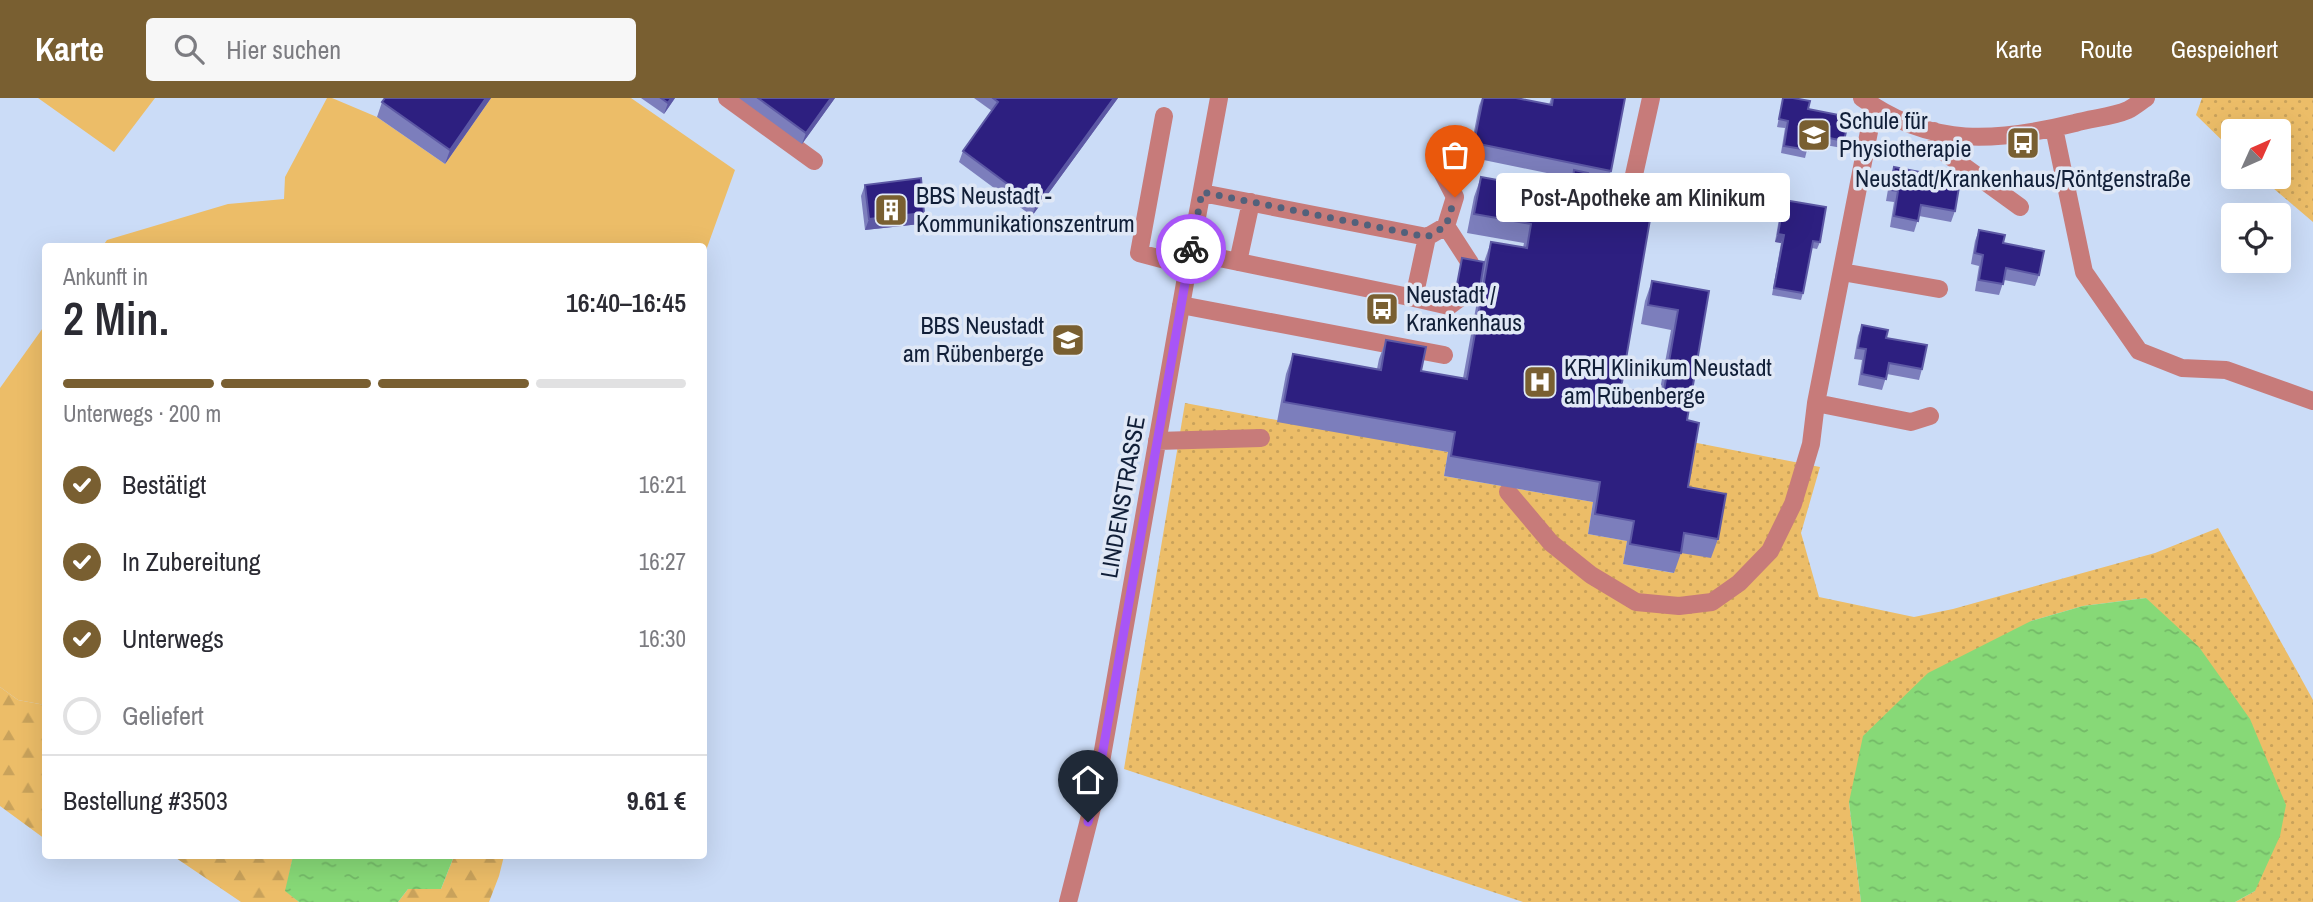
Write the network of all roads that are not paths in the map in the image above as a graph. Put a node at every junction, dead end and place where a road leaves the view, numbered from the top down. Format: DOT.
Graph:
graph roads {
  1 [pos="727,98"];
  2 [pos="1219,98"];
  3 [pos="1651,98"];
  4 [pos="2146,98"];
  5 [pos="1868,102"];
  6 [pos="1164,116"];
  7 [pos="2054,128"];
  8 [pos="1934,131"];
  9 [pos="814,160"];
  10 [pos="1442,172"];
  11 [pos="1202,192"];
  12 [pos="1251,202"];
  13 [pos="2020,207"];
  14 [pos="1626,211"];
  15 [pos="1446,226"];
  16 [pos="1427,237"];
  17 [pos="1189,259"];
  18 [pos="1238,262"];
  19 [pos="1469,263"];
  20 [pos="1842,272"];
  21 [pos="1939,289"];
  22 [pos="1464,295"];
  23 [pos="1414,298"];
  24 [pos="1181,304"];
  25 [pos="1444,355"];
  26 [pos="2313,401"];
  27 [pos="1816,402"];
  28 [pos="1930,416"];
  29 [pos="1261,438"];
  30 [pos="1157,441"];
  31 [pos="1508,492"];
  32 [pos="1068,902"];
  1 -- 9 [label="street"];
  2 -- 11 [label="street, LINDENSTRASSE"];
  3 -- 14 [label="street"];
  4 -- 7 [label="street"];
  5 -- 8 [label="street"];
  5 -- 20 [label="street"];
  6 -- 17 [label="street"];
  7 -- 8 [label="street"];
  7 -- 26 [label="street"];
  8 -- 13 [label="street"];
  10 -- 15 [label="street"];
  11 -- 12 [label="street"];
  11 -- 17 [label="street, LINDENSTRASSE"];
  12 -- 16 [label="street"];
  12 -- 18 [label="street"];
  15 -- 16 [label="street"];
  15 -- 19 [label="street"];
  16 -- 23 [label="street"];
  17 -- 18 [label="street"];
  17 -- 24 [label="street, LINDENSTRASSE"];
  18 -- 23 [label="street"];
  20 -- 21 [label="street"];
  20 -- 27 [label="street"];
  22 -- 23 [label="street"];
  24 -- 25 [label="street"];
  24 -- 30 [label="street, LINDENSTRASSE"];
  27 -- 28 [label="street"];
  27 -- 31 [label="street"];
  29 -- 30 [label="street"];
  30 -- 32 [label="street, LINDENSTRASSE"];
}
